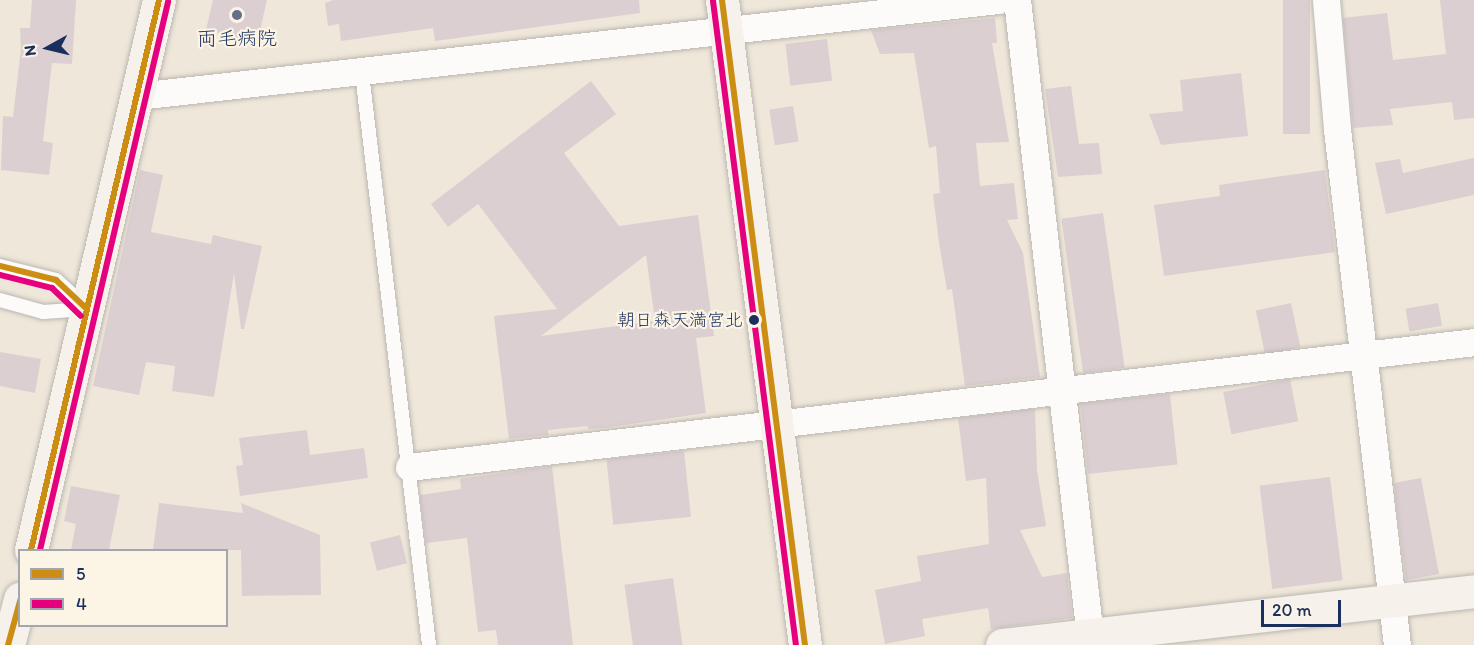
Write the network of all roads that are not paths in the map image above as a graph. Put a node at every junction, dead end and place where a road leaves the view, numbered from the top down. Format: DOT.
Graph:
graph roads {
  1 [pos="159,0"];
  2 [pos="998,0"];
  3 [pos="1017,0"];
  4 [pos="1326,0"];
  5 [pos="724,15"];
  6 [pos="362,73"];
  7 [pos="137,96"];
  8 [pos="0,266"];
  9 [pos="0,300"];
  10 [pos="87,309"];
  11 [pos="1474,342"];
  12 [pos="1364,356"];
  13 [pos="1062,390"];
  14 [pos="776,425"];
  15 [pos="409,467"];
  16 [pos="31,549"];
  17 [pos="1474,591"];
  18 [pos="1392,601"];
  19 [pos="18,606"];
  20 [pos="1090,639"];
  21 [pos="8,645"];
  22 [pos="429,645"];
  23 [pos="805,645"];
  24 [pos="1002,645"];
  25 [pos="1397,645"];
  1 -- 7 [label="street"];
  2 -- 5 [label="street"];
  3 -- 13 [label="street"];
  4 -- 12 [label="street"];
  5 -- 6 [label="street"];
  5 -- 14 [label="street"];
  6 -- 7 [label="street"];
  6 -- 15 [label="lane"];
  7 -- 10 [label="street"];
  8 -- 10 [label="lane"];
  9 -- 10 [label="lane"];
  10 -- 16 [label="street"];
  11 -- 12 [label="street"];
  12 -- 13 [label="street"];
  12 -- 18 [label="street"];
  13 -- 14 [label="street"];
  13 -- 20 [label="street"];
  14 -- 15 [label="street"];
  14 -- 23 [label="street"];
  15 -- 22 [label="lane"];
  17 -- 18 [label="street"];
  18 -- 20 [label="street"];
  18 -- 25 [label="street"];
  19 -- 21 [label="street"];
  20 -- 24 [label="street"];
}
